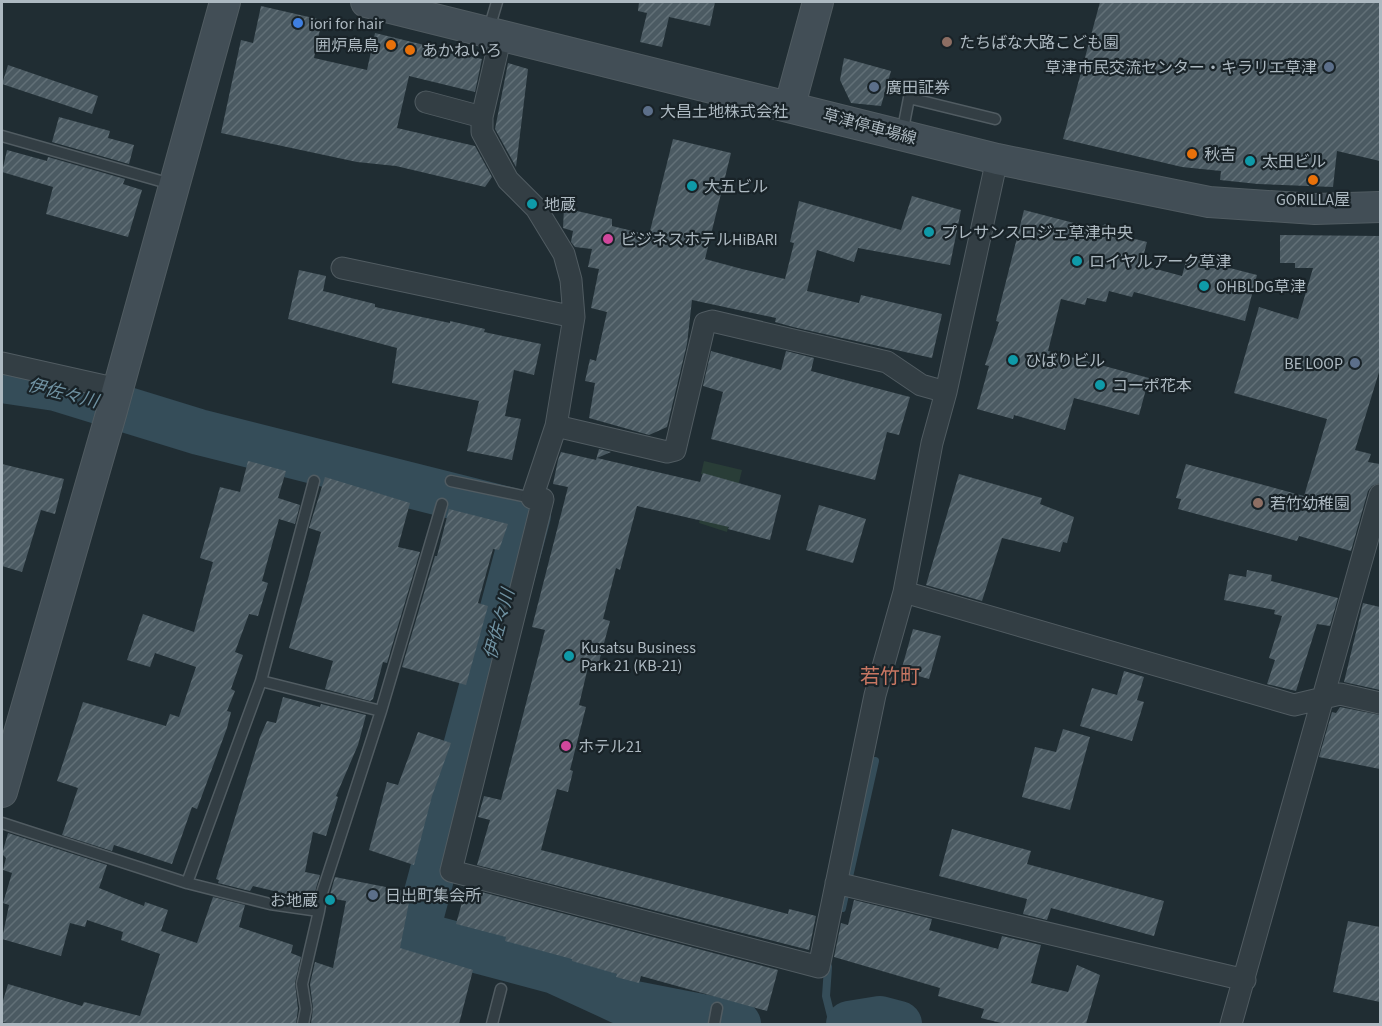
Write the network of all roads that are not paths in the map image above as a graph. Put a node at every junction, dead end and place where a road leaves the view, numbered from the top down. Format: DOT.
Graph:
graph roads {
  1 [pos="225,2"];
  2 [pos="366,2"];
  3 [pos="497,2"];
  4 [pos="818,2"];
  5 [pos="495,34"];
  6 [pos="426,102"];
  7 [pos="790,105"];
  8 [pos="482,117"];
  9 [pos="995,119"];
  10 [pos="902,134"];
  11 [pos="2,136"];
  12 [pos="997,159"];
  13 [pos="174,185"];
  14 [pos="1380,207"];
  15 [pos="342,268"];
  16 [pos="574,318"];
  17 [pos="2,363"];
  18 [pos="946,392"];
  19 [pos="115,400"];
  20 [pos="556,426"];
  21 [pos="314,481"];
  22 [pos="451,481"];
  23 [pos="1380,495"];
  24 [pos="532,498"];
  25 [pos="442,504"];
  26 [pos="904,592"];
  27 [pos="261,681"];
  28 [pos="1322,696"];
  29 [pos="1380,703"];
  30 [pos="381,711"];
  31 [pos="2,792"];
  32 [pos="2,823"];
  33 [pos="187,883"];
  34 [pos="836,883"];
  35 [pos="319,911"];
  36 [pos="1245,980"];
  37 [pos="501,989"];
  38 [pos="717,1008"];
  39 [pos="303,1024"];
  40 [pos="492,1024"];
  41 [pos="714,1024"];
  42 [pos="1231,1024"];
  1 -- 13 [label="main road"];
  2 -- 5 [label="main road, 草津停車場線"];
  3 -- 5 [label="lane"];
  4 -- 7 [label="main road"];
  5 -- 7 [label="main road, 草津停車場線"];
  5 -- 8 [label="street"];
  6 -- 8 [label="street"];
  7 -- 10 [label="main road, 草津停車場線"];
  8 -- 16 [label="street"];
  9 -- 10 [label="lane"];
  10 -- 12 [label="main road, 草津停車場線"];
  11 -- 13 [label="lane"];
  12 -- 14 [label="main road, 草津停車場線"];
  12 -- 18 [label="street"];
  13 -- 19 [label="main road"];
  15 -- 16 [label="street"];
  16 -- 20 [label="street"];
  17 -- 19 [label="street"];
  18 -- 20 [label="street"];
  18 -- 26 [label="street"];
  19 -- 31 [label="main road"];
  20 -- 24 [label="street"];
  21 -- 27 [label="lane"];
  22 -- 24 [label="lane"];
  23 -- 28 [label="street"];
  24 -- 34 [label="street"];
  25 -- 30 [label="lane"];
  26 -- 28 [label="street"];
  26 -- 34 [label="street"];
  27 -- 30 [label="lane"];
  27 -- 33 [label="lane"];
  28 -- 29 [label="street"];
  28 -- 36 [label="street"];
  30 -- 35 [label="lane"];
  32 -- 33 [label="lane"];
  33 -- 35 [label="lane"];
  34 -- 36 [label="street"];
  35 -- 39 [label="lane"];
  36 -- 42 [label="street"];
  37 -- 40 [label="lane"];
  38 -- 41 [label="lane"];
}
